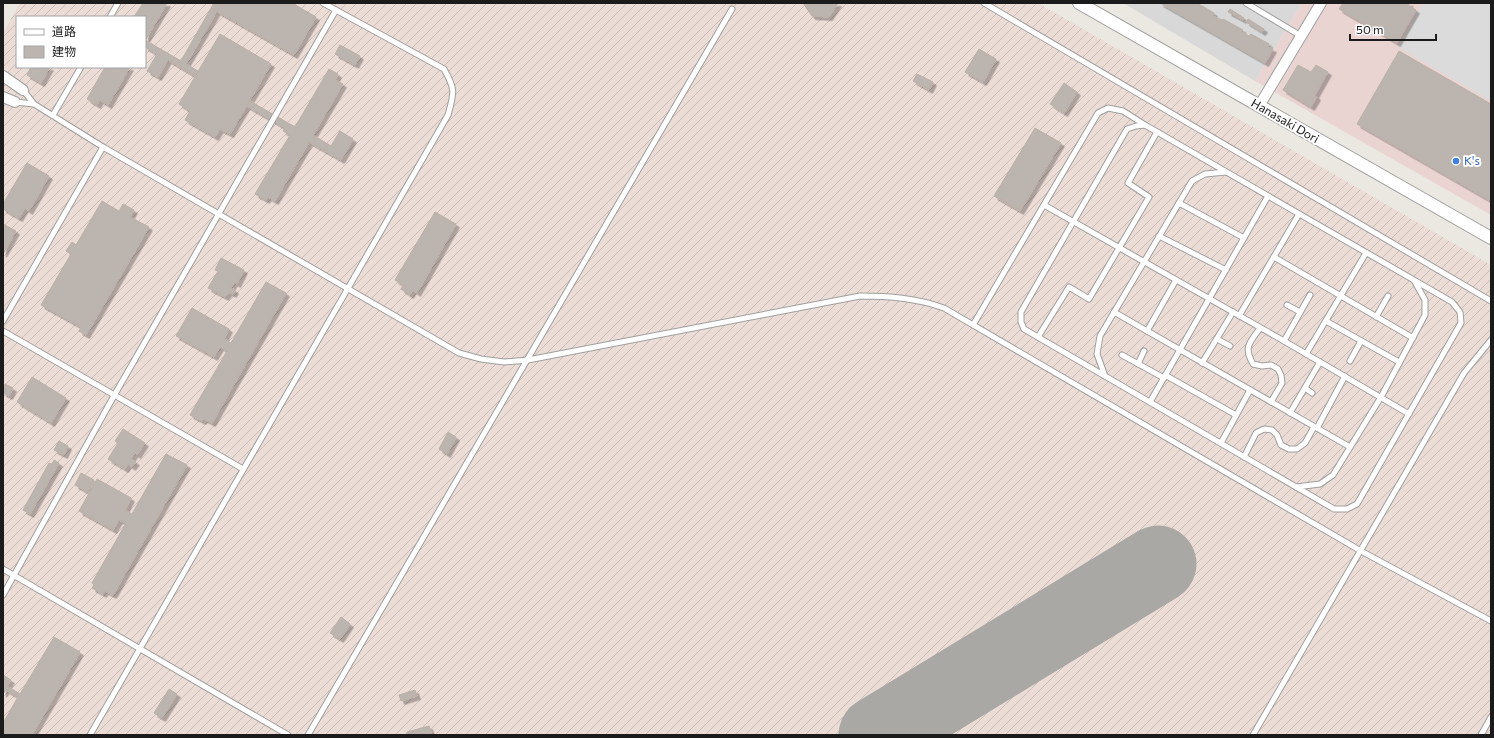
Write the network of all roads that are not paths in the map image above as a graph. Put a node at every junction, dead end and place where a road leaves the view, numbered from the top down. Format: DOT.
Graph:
graph roads {
  1 [pos="118,3"];
  2 [pos="323,3"];
  3 [pos="984,3"];
  4 [pos="1080,3"];
  5 [pos="1246,3"];
  6 [pos="1321,3"];
  7 [pos="732,9"];
  8 [pos="336,10"];
  9 [pos="111,16"];
  10 [pos="1301,36"];
  11 [pos="80,68"];
  12 [pos="3,76"];
  13 [pos="23,90"];
  14 [pos="3,97"];
  15 [pos="15,102"];
  16 [pos="34,104"];
  17 [pos="1259,106"];
  18 [pos="53,115"];
  19 [pos="1145,125"];
  20 [pos="1158,132"];
  21 [pos="104,147"];
  22 [pos="1226,172"];
  23 [pos="1268,196"];
  24 [pos="1179,203"];
  25 [pos="1044,205"];
  26 [pos="219,214"];
  27 [pos="1299,214"];
  28 [pos="1074,221"];
  29 [pos="1160,236"];
  30 [pos="1244,238"];
  31 [pos="1491,238"];
  32 [pos="1119,247"];
  33 [pos="1366,253"];
  34 [pos="1274,258"];
  35 [pos="1144,262"];
  36 [pos="1226,270"];
  37 [pos="1176,280"];
  38 [pos="1414,282"];
  39 [pos="348,288"];
  40 [pos="1310,294"];
  41 [pos="1340,296"];
  42 [pos="1388,296"];
  43 [pos="1210,299"];
  44 [pos="1491,301"];
  45 [pos="1287,305"];
  46 [pos="1114,312"];
  47 [pos="1233,312"];
  48 [pos="1300,312"];
  49 [pos="1239,316"];
  50 [pos="1376,317"];
  51 [pos="1326,321"];
  52 [pos="3,322"];
  53 [pos="973,325"];
  54 [pos="1260,328"];
  55 [pos="3,331"];
  56 [pos="1147,331"];
  57 [pos="1038,337"];
  58 [pos="1413,338"];
  59 [pos="1217,339"];
  60 [pos="1491,340"];
  61 [pos="1284,341"];
  62 [pos="1361,341"];
  63 [pos="1230,346"];
  64 [pos="1180,350"];
  65 [pos="1144,351"];
  66 [pos="1306,354"];
  67 [pos="1122,355"];
  68 [pos="528,360"];
  69 [pos="1350,360"];
  70 [pos="1320,362"];
  71 [pos="1399,362"];
  72 [pos="1202,363"];
  73 [pos="1138,364"];
  74 [pos="1105,376"];
  75 [pos="1164,376"];
  76 [pos="1345,376"];
  77 [pos="1305,388"];
  78 [pos="1250,390"];
  79 [pos="1312,393"];
  80 [pos="115,394"];
  81 [pos="1380,397"];
  82 [pos="1150,402"];
  83 [pos="1271,402"];
  84 [pos="1290,413"];
  85 [pos="1409,414"];
  86 [pos="1236,415"];
  87 [pos="1315,427"];
  88 [pos="1221,443"];
  89 [pos="1350,447"];
  90 [pos="1244,457"];
  91 [pos="243,469"];
  92 [pos="1296,487"];
  93 [pos="1361,551"];
  94 [pos="3,570"];
  95 [pos="14,576"];
  96 [pos="3,595"];
  97 [pos="1491,621"];
  98 [pos="140,648"];
  99 [pos="1491,718"];
  100 [pos="90,735"];
  101 [pos="288,735"];
  102 [pos="308,735"];
  103 [pos="1253,735"];
  104 [pos="1481,735"];
  1 -- 9 [label="lane"];
  2 -- 8 [label="lane"];
  3 -- 44 [label="lane"];
  4 -- 17 [label="street, Hanasaki Dori"];
  5 -- 10 [label="lane"];
  6 -- 10 [label="street"];
  7 -- 68 [label="lane"];
  8 -- 26 [label="lane"];
  8 -- 39 [label="lane"];
  10 -- 17 [label="street"];
  11 -- 18 [label="lane"];
  12 -- 13 [label="street"];
  13 -- 16 [label="lane"];
  14 -- 15 [label="street"];
  15 -- 16 [label="lane"];
  16 -- 18 [label="lane"];
  17 -- 31 [label="street, Hanasaki Dori"];
  18 -- 21 [label="lane"];
  19 -- 20 [label="lane"];
  19 -- 25 [label="lane"];
  19 -- 28 [label="lane"];
  20 -- 22 [label="lane"];
  20 -- 32 [label="lane"];
  21 -- 26 [label="lane"];
  21 -- 52 [label="lane"];
  22 -- 23 [label="lane"];
  22 -- 24 [label="lane"];
  23 -- 27 [label="lane"];
  23 -- 30 [label="lane"];
  24 -- 29 [label="lane"];
  24 -- 30 [label="lane"];
  25 -- 28 [label="lane"];
  25 -- 53 [label="lane"];
  26 -- 39 [label="lane"];
  26 -- 80 [label="lane"];
  27 -- 33 [label="lane"];
  27 -- 34 [label="lane"];
  28 -- 32 [label="lane"];
  28 -- 57 [label="lane"];
  29 -- 35 [label="lane"];
  29 -- 36 [label="lane"];
  30 -- 36 [label="lane"];
  32 -- 35 [label="lane"];
  32 -- 57 [label="lane"];
  33 -- 38 [label="lane"];
  33 -- 41 [label="lane"];
  34 -- 41 [label="lane"];
  34 -- 49 [label="lane"];
  35 -- 37 [label="lane"];
  35 -- 46 [label="lane"];
  36 -- 43 [label="lane"];
  37 -- 43 [label="lane"];
  37 -- 56 [label="lane"];
  38 -- 58 [label="lane"];
  38 -- 85 [label="lane"];
  39 -- 68 [label="lane"];
  39 -- 91 [label="lane"];
  40 -- 48 [label="lane"];
  41 -- 50 [label="lane"];
  41 -- 51 [label="lane"];
  42 -- 50 [label="lane"];
  43 -- 47 [label="lane"];
  43 -- 64 [label="lane"];
  45 -- 48 [label="lane"];
  46 -- 56 [label="lane"];
  46 -- 74 [label="lane"];
  47 -- 49 [label="lane"];
  47 -- 59 [label="lane"];
  48 -- 61 [label="lane"];
  49 -- 54 [label="lane"];
  50 -- 58 [label="lane"];
  51 -- 62 [label="lane"];
  51 -- 66 [label="lane"];
  53 -- 68 [label="lane"];
  53 -- 93 [label="lane"];
  54 -- 61 [label="lane"];
  54 -- 83 [label="lane"];
  55 -- 80 [label="lane"];
  56 -- 64 [label="lane"];
  57 -- 74 [label="lane"];
  58 -- 71 [label="lane"];
  59 -- 63 [label="lane"];
  59 -- 72 [label="lane"];
  60 -- 93 [label="lane"];
  61 -- 66 [label="lane"];
  62 -- 69 [label="lane"];
  62 -- 71 [label="lane"];
  64 -- 72 [label="lane"];
  64 -- 75 [label="lane"];
  65 -- 73 [label="lane"];
  66 -- 70 [label="lane"];
  67 -- 73 [label="lane"];
  68 -- 102 [label="lane"];
  70 -- 76 [label="lane"];
  70 -- 77 [label="lane"];
  71 -- 81 [label="lane"];
  72 -- 78 [label="lane"];
  73 -- 75 [label="lane"];
  74 -- 82 [label="lane"];
  75 -- 82 [label="lane"];
  75 -- 86 [label="lane"];
  76 -- 81 [label="lane"];
  76 -- 87 [label="lane"];
  77 -- 79 [label="lane"];
  77 -- 84 [label="lane"];
  78 -- 83 [label="lane"];
  78 -- 86 [label="lane"];
  80 -- 91 [label="lane"];
  80 -- 95 [label="lane"];
  81 -- 85 [label="lane"];
  81 -- 89 [label="lane"];
  82 -- 88 [label="lane"];
  83 -- 84 [label="lane"];
  84 -- 87 [label="lane"];
  85 -- 92 [label="lane"];
  86 -- 88 [label="lane"];
  87 -- 89 [label="lane"];
  87 -- 90 [label="lane"];
  88 -- 90 [label="lane"];
  89 -- 92 [label="lane"];
  90 -- 92 [label="lane"];
  91 -- 98 [label="lane"];
  93 -- 97 [label="lane"];
  93 -- 103 [label="lane"];
  94 -- 95 [label="lane"];
  95 -- 96 [label="lane"];
  95 -- 98 [label="lane"];
  98 -- 100 [label="lane"];
  98 -- 101 [label="lane"];
  99 -- 104 [label="lane"];
}
